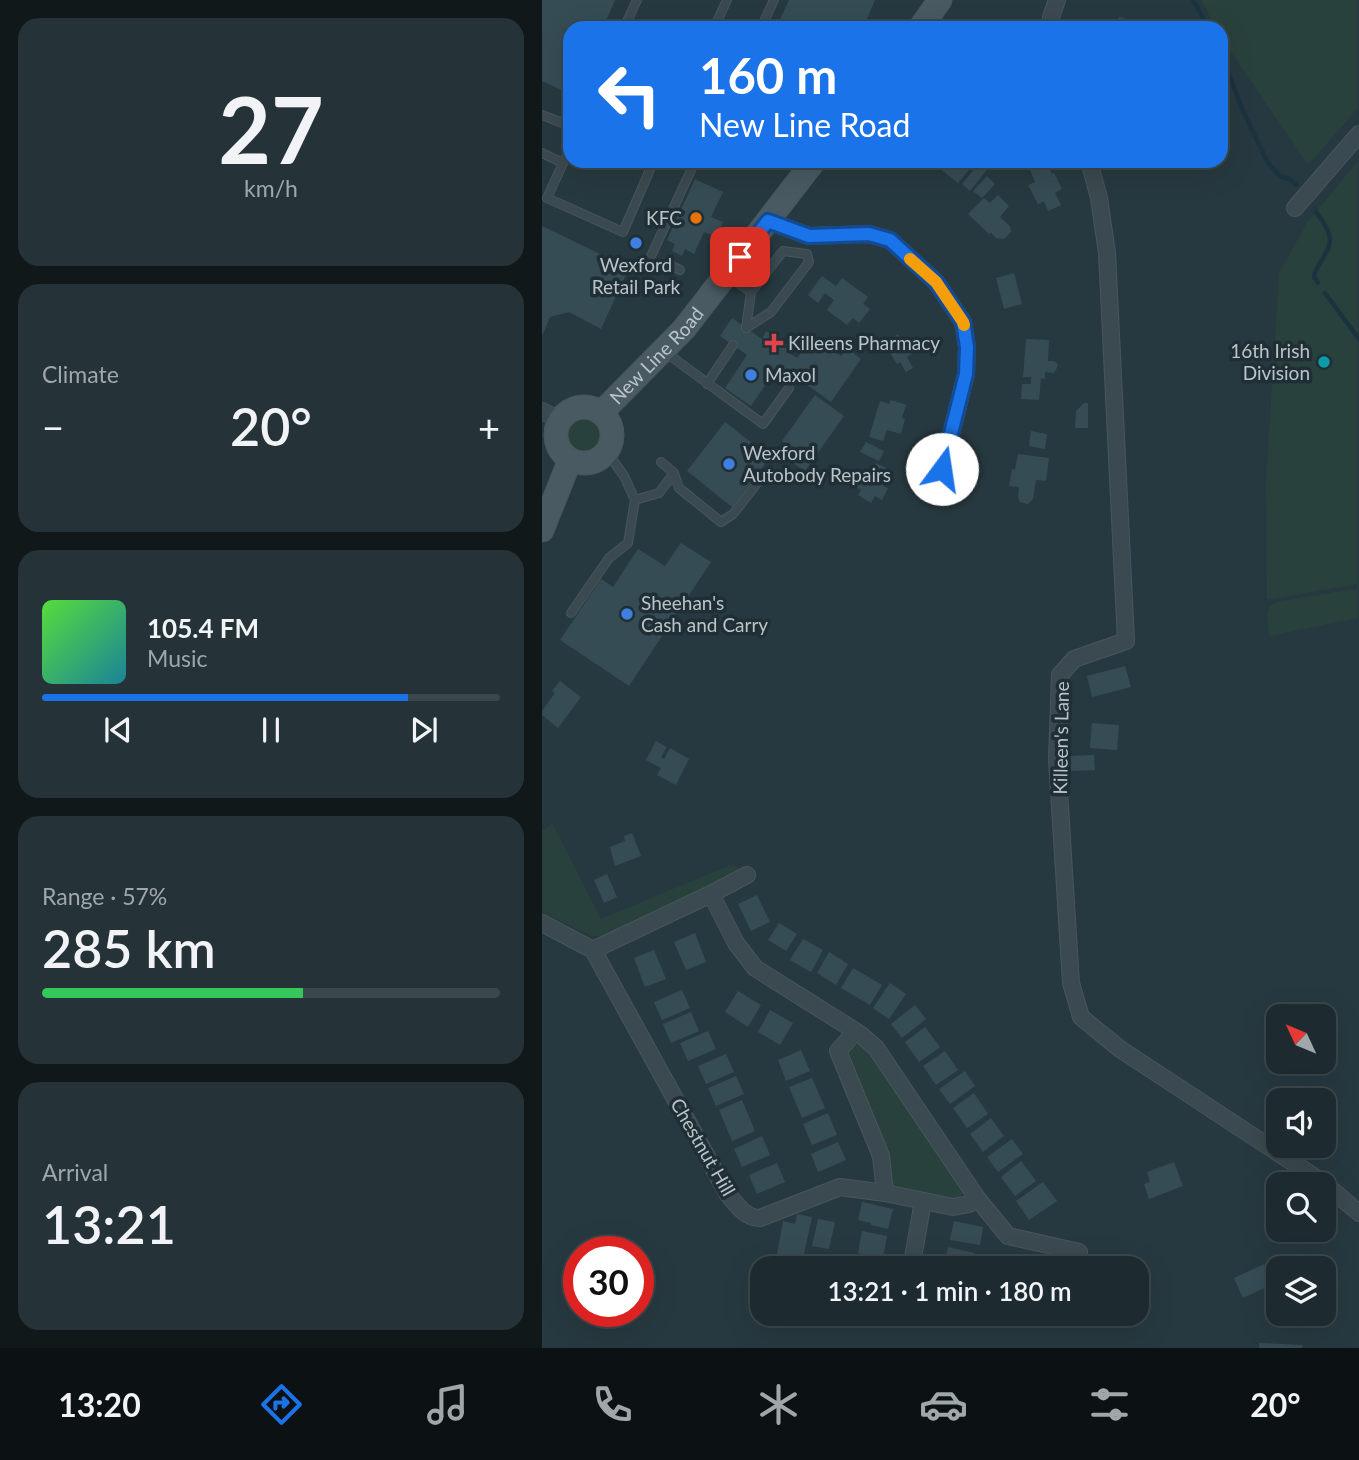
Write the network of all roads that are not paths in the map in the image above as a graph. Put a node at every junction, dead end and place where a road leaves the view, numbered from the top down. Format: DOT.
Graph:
graph roads {
  1 [pos="637,0"];
  2 [pos="727,0"];
  3 [pos="774,0"];
  4 [pos="940,0"];
  5 [pos="1057,0"];
  6 [pos="627,21"];
  7 [pos="717,21"];
  8 [pos="764,21"];
  9 [pos="925,21"];
  10 [pos="1051,21"];
  11 [pos="542,114"];
  12 [pos="563,123"];
  13 [pos="1359,134"];
  14 [pos="542,153"];
  15 [pos="563,163"];
  16 [pos="648,168"];
  17 [pos="692,168"];
  18 [pos="809,168"];
  19 [pos="1091,168"];
  20 [pos="544,197"];
  21 [pos="1295,208"];
  22 [pos="768,221"];
  23 [pos="651,256"];
  24 [pos="668,264"];
  25 [pos="680,270"];
  26 [pos="726,275"];
  27 [pos="751,292"];
  28 [pos="733,345"];
  29 [pos="662,351"];
  30 [pos="707,384"];
  31 [pos="789,388"];
  32 [pos="601,413"];
  33 [pos="551,415"];
  34 [pos="607,452"];
  35 [pos="571,460"];
  36 [pos="660,462"];
  37 [pos="674,473"];
  38 [pos="758,482"];
  39 [pos="937,491"];
  40 [pos="635,500"];
  41 [pos="542,530"];
  42 [pos="571,613"];
  43 [pos="747,875"];
  44 [pos="711,894"];
  45 [pos="542,923"];
  46 [pos="593,950"];
  47 [pos="852,1029"];
  48 [pos="885,1193"];
  49 [pos="977,1198"];
  50 [pos="923,1200"];
  51 [pos="1359,1213"];
  52 [pos="1079,1252"];
  53 [pos="913,1256"];
  1 -- 6 [label="lane"];
  2 -- 7 [label="lane"];
  3 -- 8 [label="lane"];
  4 -- 9 [label="main road"];
  5 -- 10 [label="street"];
  11 -- 12 [label="lane"];
  13 -- 21 [label="street"];
  14 -- 15 [label="lane"];
  15 -- 20 [label="lane"];
  16 -- 20 [label="lane"];
  17 -- 23 [label="lane"];
  18 -- 22 [label="main road, New Line Road"];
  19 -- 51 [label="street, Killeen's Lane"];
  22 -- 26 [label="main road, New Line Road"];
  22 -- 39 [label="street"];
  24 -- 25 [label="lane"];
  26 -- 27 [label="lane"];
  26 -- 29 [label="main road, New Line Road"];
  27 -- 27 [label="lane"];
  28 -- 30 [label="lane"];
  29 -- 30 [label="lane"];
  29 -- 32 [label="main road, New Line Road"];
  30 -- 31 [label="lane"];
  32 -- 33 [label="main road"];
  32 -- 34 [label="main road"];
  33 -- 35 [label="main road"];
  34 -- 35 [label="main road"];
  34 -- 40 [label="lane"];
  35 -- 41 [label="main road"];
  36 -- 37 [label="lane"];
  37 -- 38 [label="lane"];
  37 -- 40 [label="lane"];
  40 -- 42 [label="lane"];
  43 -- 44 [label="street"];
  44 -- 46 [label="street"];
  44 -- 47 [label="street"];
  45 -- 46 [label="street"];
  46 -- 48 [label="street, Chestnut Hill"];
  47 -- 48 [label="street"];
  47 -- 49 [label="street"];
  48 -- 50 [label="street, Chestnut Hill"];
  49 -- 50 [label="street, Chestnut Hill"];
  49 -- 52 [label="street"];
  50 -- 53 [label="street"];
}
